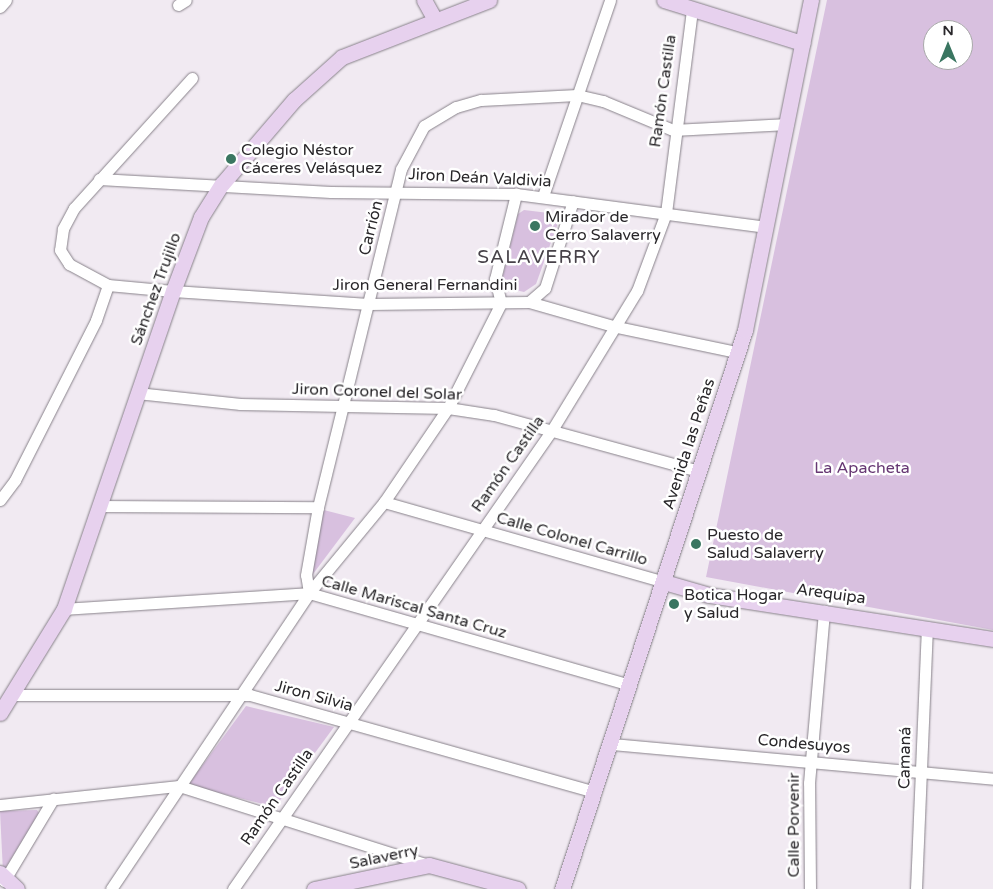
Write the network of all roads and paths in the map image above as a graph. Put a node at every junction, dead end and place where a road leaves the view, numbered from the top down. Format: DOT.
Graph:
graph roads {
  1 [pos="6,0"];
  2 [pos="424,0"];
  3 [pos="489,0"];
  4 [pos="610,0"];
  5 [pos="664,0"];
  6 [pos="811,0"];
  7 [pos="0,7"];
  8 [pos="692,9"];
  9 [pos="434,18"];
  10 [pos="802,43"];
  11 [pos="192,78"];
  12 [pos="578,95"];
  13 [pos="788,124"];
  14 [pos="673,130"];
  15 [pos="99,179"];
  16 [pos="222,184"];
  17 [pos="397,189"];
  18 [pos="516,194"];
  19 [pos="543,196"];
  20 [pos="573,201"];
  21 [pos="666,213"];
  22 [pos="767,227"];
  23 [pos="108,285"];
  24 [pos="173,291"];
  25 [pos="529,302"];
  26 [pos="501,303"];
  27 [pos="369,304"];
  28 [pos="617,327"];
  29 [pos="738,352"];
  30 [pos="137,393"];
  31 [pos="344,405"];
  32 [pos="448,408"];
  33 [pos="552,430"];
  34 [pos="699,471"];
  35 [pos="0,500"];
  36 [pos="384,502"];
  37 [pos="102,506"];
  38 [pos="318,507"];
  39 [pos="481,531"];
  40 [pos="664,582"];
  41 [pos="309,593"];
  42 [pos="64,609"];
  43 [pos="824,611"];
  44 [pos="416,626"];
  45 [pos="927,627"];
  46 [pos="993,639"];
  47 [pos="630,686"];
  48 [pos="14,695"];
  49 [pos="240,696"];
  50 [pos="0,713"];
  51 [pos="349,722"];
  52 [pos="612,744"];
  53 [pos="810,760"];
  54 [pos="922,772"];
  55 [pos="993,779"];
  56 [pos="179,786"];
  57 [pos="596,792"];
  58 [pos="53,799"];
  59 [pos="0,805"];
  60 [pos="282,818"];
  61 [pos="429,865"];
  62 [pos="7,881"];
  63 [pos="111,889"];
  64 [pos="233,889"];
  65 [pos="314,889"];
  66 [pos="518,889"];
  67 [pos="562,889"];
  68 [pos="810,889"];
  69 [pos="916,889"];
  1 -- 7 [label="street"];
  2 -- 9 [label="street"];
  3 -- 9 [label="street, Sánchez Trujillo"];
  4 -- 12 [label="street"];
  5 -- 8 [label="street"];
  6 -- 10 [label="street, Avenida las Peñas"];
  8 -- 10 [label="street"];
  8 -- 14 [label="street, Ramón Castilla"];
  9 -- 16 [label="street, Sánchez Trujillo"];
  10 -- 13 [label="street, Avenida las Peñas"];
  11 -- 15 [label="street"];
  12 -- 14 [label="street, Carrión"];
  12 -- 17 [label="street, Carrión"];
  12 -- 19 [label="street"];
  13 -- 14 [label="street, Carrión"];
  13 -- 22 [label="street, Avenida las Peñas"];
  14 -- 21 [label="street, Ramón Castilla"];
  15 -- 16 [label="street, Jiron Deán Valdivia"];
  15 -- 23 [label="street"];
  16 -- 17 [label="street, Jiron Deán Valdivia"];
  16 -- 24 [label="street, Sánchez Trujillo"];
  17 -- 18 [label="street, Jiron Deán Valdivia"];
  17 -- 27 [label="street, Carrión"];
  18 -- 19 [label="street, Jiron Deán Valdivia"];
  18 -- 26 [label="street"];
  19 -- 20 [label="street, Jiron Deán Valdivia"];
  20 -- 21 [label="street, Jiron Deán Valdivia"];
  20 -- 25 [label="street"];
  21 -- 22 [label="street, Jiron Deán Valdivia"];
  21 -- 28 [label="street, Ramón Castilla"];
  22 -- 29 [label="street, Avenida las Peñas"];
  23 -- 24 [label="street, Jiron General Fernandini"];
  23 -- 35 [label="street"];
  24 -- 27 [label="street, Jiron General Fernandini"];
  24 -- 30 [label="street, Sánchez Trujillo"];
  25 -- 26 [label="street, Jiron General Fernandini"];
  25 -- 28 [label="street, Jiron General Fernandini"];
  26 -- 27 [label="street, Jiron General Fernandini"];
  26 -- 32 [label="street"];
  27 -- 31 [label="street, Carrión"];
  28 -- 29 [label="street, Jiron General Fernandini"];
  28 -- 33 [label="street, Ramón Castilla"];
  29 -- 34 [label="street, Avenida las Peñas"];
  30 -- 31 [label="street, Jiron Coronel del Solar"];
  30 -- 37 [label="street, Sánchez Trujillo"];
  31 -- 32 [label="street, Jiron Coronel del Solar"];
  31 -- 38 [label="street, Carrión"];
  32 -- 33 [label="street, Jiron Coronel del Solar"];
  32 -- 36 [label="street"];
  33 -- 34 [label="street, Jiron Coronel del Solar"];
  33 -- 39 [label="street, Ramón Castilla"];
  34 -- 40 [label="street, Avenida las Peñas"];
  36 -- 39 [label="street, Calle Colonel Carrillo"];
  36 -- 41 [label="street"];
  37 -- 38 [label="street"];
  37 -- 42 [label="street, Sánchez Trujillo"];
  38 -- 41 [label="street, Carrión"];
  39 -- 40 [label="street, Calle Colonel Carrillo"];
  39 -- 44 [label="street, Ramón Castilla"];
  40 -- 43 [label="street, Arequipa"];
  40 -- 47 [label="street, Avenida las Peñas"];
  41 -- 42 [label="street, Calle Mariscal Santa Cruz"];
  41 -- 44 [label="street, Calle Mariscal Santa Cruz"];
  41 -- 49 [label="street"];
  42 -- 48 [label="street, Sánchez Trujillo"];
  43 -- 45 [label="street, Arequipa"];
  43 -- 53 [label="street, Calle Porvenir"];
  44 -- 47 [label="street, Calle Mariscal Santa Cruz"];
  44 -- 51 [label="street, Ramón Castilla"];
  45 -- 46 [label="street, Arequipa"];
  45 -- 54 [label="street, Camaná"];
  47 -- 52 [label="street, Avenida las Peñas"];
  48 -- 49 [label="street, Jiron Silvia"];
  48 -- 50 [label="street, Sánchez Trujillo"];
  49 -- 51 [label="street, Jiron Silvia"];
  49 -- 56 [label="street"];
  51 -- 57 [label="street, Jiron Silvia"];
  51 -- 60 [label="street, Ramón Castilla"];
  52 -- 53 [label="street, Condesuyos"];
  52 -- 57 [label="street, Avenida las Peñas"];
  53 -- 54 [label="street, Condesuyos"];
  53 -- 68 [label="street, Calle Porvenir"];
  54 -- 55 [label="street, Condesuyos"];
  54 -- 69 [label="street, Camaná"];
  56 -- 58 [label="street"];
  56 -- 60 [label="street"];
  56 -- 63 [label="street"];
  57 -- 67 [label="street, Avenida las Peñas"];
  58 -- 59 [label="street"];
  58 -- 62 [label="street"];
  60 -- 61 [label="street"];
  60 -- 64 [label="street, Ramón Castilla"];
  61 -- 65 [label="street, Salaverry"];
  61 -- 66 [label="street, Salaverry"];
}
